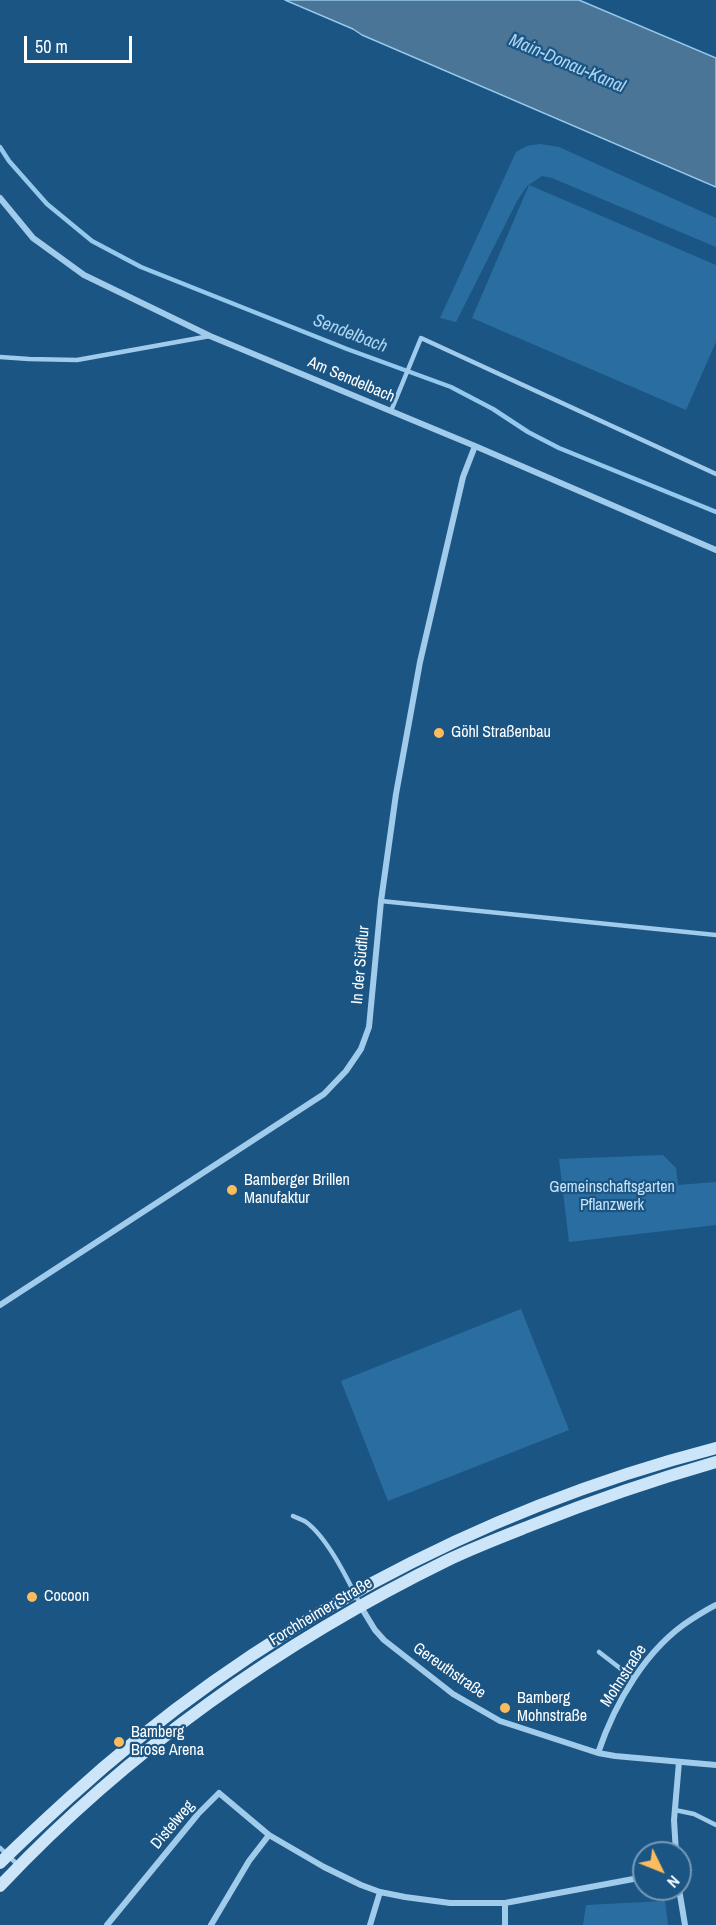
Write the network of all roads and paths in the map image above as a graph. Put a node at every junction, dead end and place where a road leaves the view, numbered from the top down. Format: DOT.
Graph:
graph roads {
  1 [pos="0,198"];
  2 [pos="210,336"];
  3 [pos="0,357"];
  4 [pos="391,411"];
  5 [pos="475,446"];
  6 [pos="716,474"];
  7 [pos="716,550"];
  8 [pos="381,902"];
  9 [pos="716,935"];
  10 [pos="0,1305"];
  11 [pos="716,1448"];
  12 [pos="716,1462"];
  13 [pos="293,1516"];
  14 [pos="354,1593"];
  15 [pos="716,1605"];
  16 [pos="360,1606"];
  17 [pos="599,1652"];
  18 [pos="634,1679"];
  19 [pos="598,1753"];
  20 [pos="679,1762"];
  21 [pos="716,1766"];
  22 [pos="675,1810"];
  23 [pos="716,1825"];
  24 [pos="269,1835"];
  25 [pos="676,1841"];
  26 [pos="3,1856"];
  27 [pos="19,1866"];
  28 [pos="632,1879"];
  29 [pos="0,1886"];
  30 [pos="380,1892"];
  31 [pos="681,1901"];
  32 [pos="505,1903"];
  33 [pos="106,1925"];
  34 [pos="211,1925"];
  35 [pos="370,1925"];
  36 [pos="505,1925"];
  37 [pos="685,1925"];
  1 -- 2 [label="street, Am Sendelbach"];
  2 -- 3 [label="lane"];
  2 -- 4 [label="street, Am Sendelbach"];
  4 -- 5 [label="street, Am Sendelbach"];
  4 -- 6 [label="lane"];
  5 -- 7 [label="street, Am Sendelbach"];
  5 -- 8 [label="street, In der Südflur"];
  8 -- 9 [label="lane"];
  8 -- 10 [label="street, In der Südflur"];
  11 -- 14 [label="street, Forchheimer Straße"];
  12 -- 16 [label="street, Forchheimer Straße"];
  13 -- 14 [label="lane"];
  14 -- 16 [label="lane"];
  14 -- 26 [label="street, Forchheimer Straße"];
  15 -- 18 [label="street, Mohnstraße"];
  16 -- 19 [label="street, Gereuthstraße"];
  16 -- 27 [label="street, Forchheimer Straße"];
  17 -- 18 [label="lane"];
  18 -- 19 [label="street, Mohnstraße"];
  19 -- 20 [label="street, Gereuthstraße"];
  20 -- 21 [label="street, Gereuthstraße"];
  20 -- 22 [label="street"];
  22 -- 23 [label="lane"];
  22 -- 25 [label="street"];
  24 -- 30 [label="street, Distelweg"];
  24 -- 33 [label="street, Distelweg"];
  24 -- 34 [label="street"];
  26 -- 27 [label="lane"];
  27 -- 29 [label="street, Forchheimer Straße"];
  28 -- 32 [label="street, Distelweg"];
  30 -- 32 [label="street, Distelweg"];
  30 -- 35 [label="street"];
  31 -- 37 [label="street"];
  32 -- 36 [label="street"];
}
